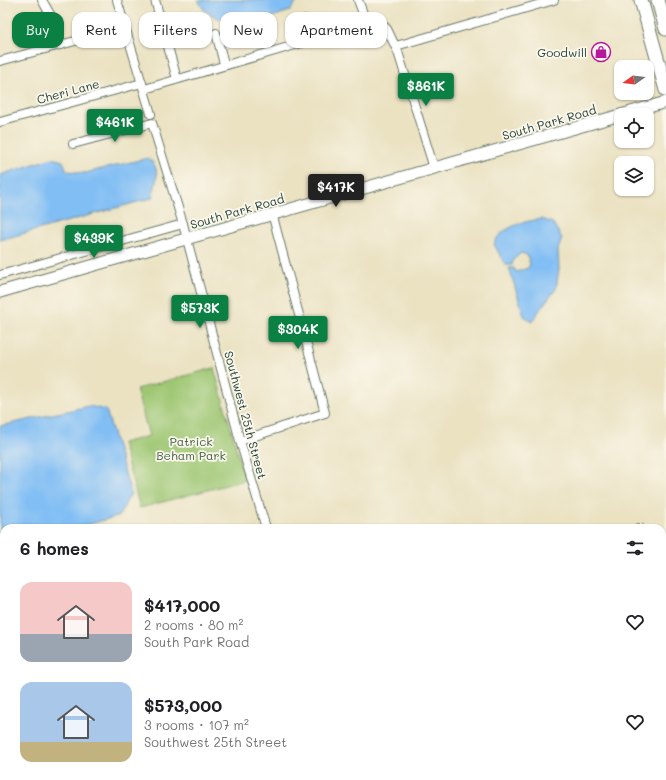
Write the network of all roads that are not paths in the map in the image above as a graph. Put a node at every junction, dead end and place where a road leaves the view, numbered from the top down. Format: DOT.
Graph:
graph roads {
  1 [pos="42,0"];
  2 [pos="117,0"];
  3 [pos="155,0"];
  4 [pos="358,0"];
  5 [pos="554,0"];
  6 [pos="641,0"];
  7 [pos="658,0"];
  8 [pos="49,12"];
  9 [pos="120,12"];
  10 [pos="362,12"];
  11 [pos="387,29"];
  12 [pos="666,29"];
  13 [pos="216,33"];
  14 [pos="396,46"];
  15 [pos="131,47"];
  16 [pos="285,47"];
  17 [pos="49,48"];
  18 [pos="0,61"];
  19 [pos="224,64"];
  20 [pos="177,79"];
  21 [pos="145,86"];
  22 [pos="666,90"];
  23 [pos="666,102"];
  24 [pos="151,114"];
  25 [pos="0,122"];
  26 [pos="73,144"];
  27 [pos="434,168"];
  28 [pos="272,213"];
  29 [pos="183,224"];
  30 [pos="187,239"];
  31 [pos="0,275"];
  32 [pos="0,292"];
  33 [pos="240,441"];
  34 [pos="265,524"];
  1 -- 8 [label="street"];
  2 -- 9 [label="street"];
  3 -- 20 [label="street"];
  4 -- 10 [label="street"];
  5 -- 14 [label="street"];
  6 -- 22 [label="main road"];
  7 -- 12 [label="main road"];
  11 -- 14 [label="street"];
  13 -- 19 [label="street"];
  14 -- 27 [label="street"];
  15 -- 21 [label="street"];
  16 -- 19 [label="street, Cheri Lane"];
  17 -- 18 [label="street"];
  19 -- 20 [label="street, Cheri Lane"];
  20 -- 21 [label="street, Cheri Lane"];
  21 -- 24 [label="street"];
  21 -- 25 [label="street, Cheri Lane"];
  23 -- 27 [label="street, South Park Road"];
  26 -- 29 [label="street, Southwest 25th Street"];
  27 -- 28 [label="street, South Park Road"];
  28 -- 30 [label="street, South Park Road"];
  28 -- 33 [label="street"];
  29 -- 30 [label="street, Southwest 25th Street"];
  29 -- 31 [label="street"];
  30 -- 32 [label="street, South Park Road"];
  30 -- 33 [label="street, Southwest 25th Street"];
  33 -- 34 [label="street, Southwest 25th Street"];
}
